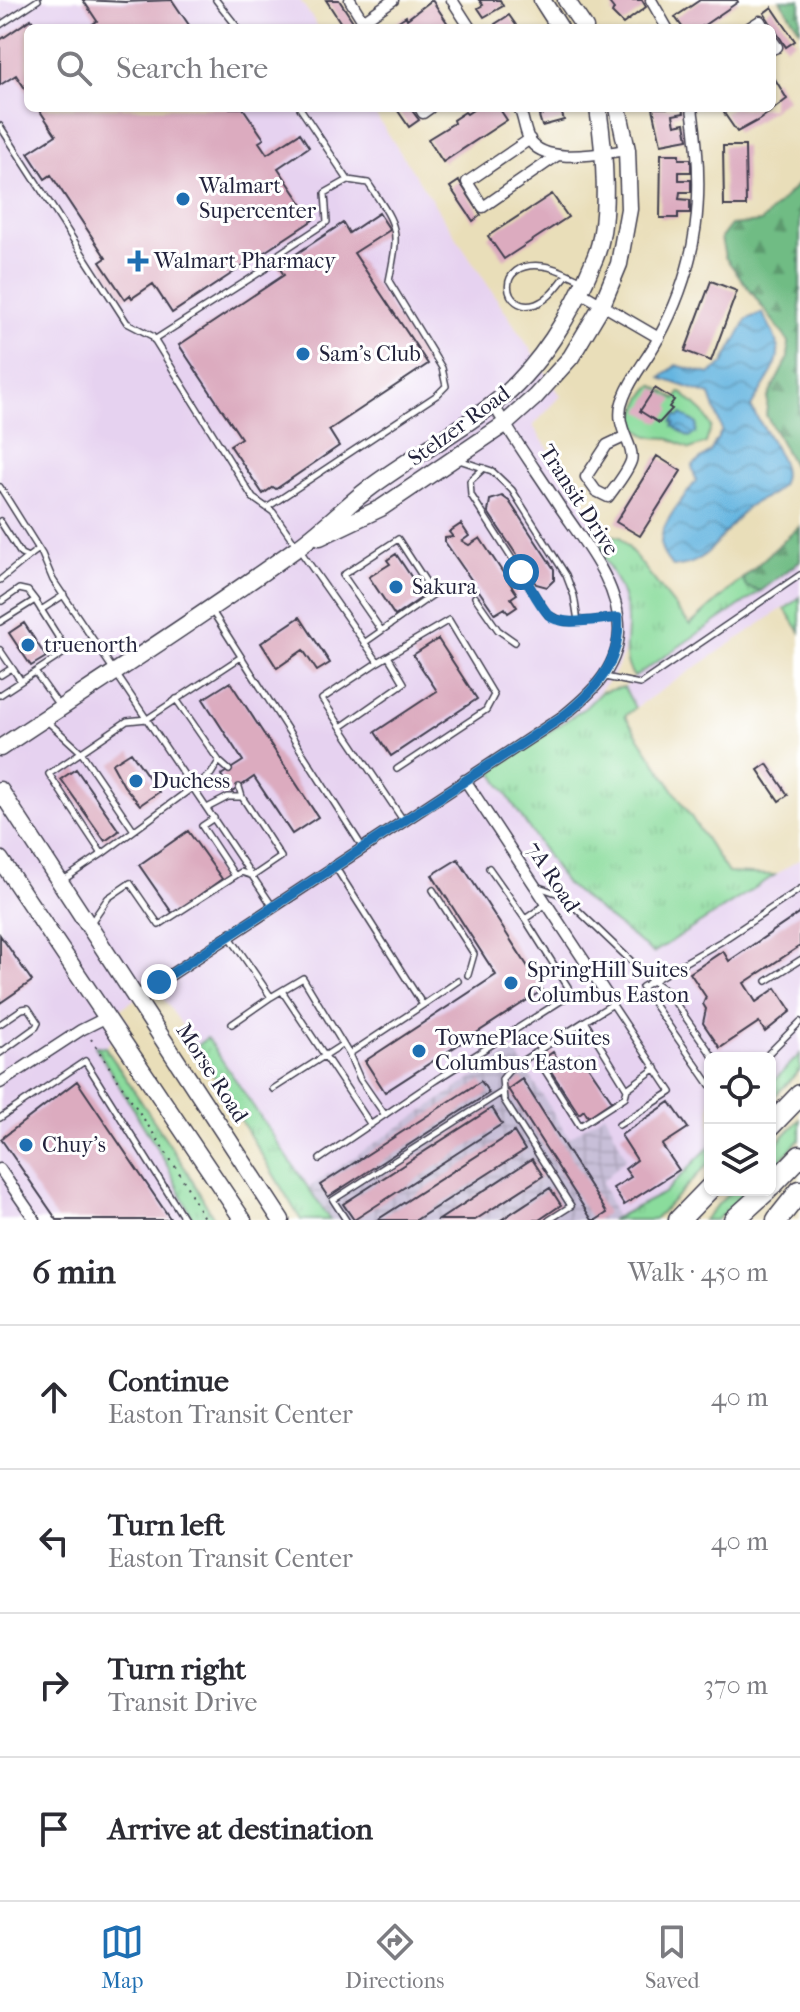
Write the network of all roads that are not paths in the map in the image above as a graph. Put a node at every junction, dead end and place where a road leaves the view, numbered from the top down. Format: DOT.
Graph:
graph roads {
  1 [pos="38,0"];
  2 [pos="216,0"];
  3 [pos="350,0"];
  4 [pos="393,0"];
  5 [pos="452,0"];
  6 [pos="542,0"];
  7 [pos="566,0"];
  8 [pos="651,0"];
  9 [pos="235,24"];
  10 [pos="467,24"];
  11 [pos="557,24"];
  12 [pos="582,24"];
  13 [pos="665,24"];
  14 [pos="0,25"];
  15 [pos="303,112"];
  16 [pos="520,112"];
  17 [pos="599,112"];
  18 [pos="619,112"];
  19 [pos="693,112"];
  20 [pos="0,126"];
  21 [pos="530,139"];
  22 [pos="627,150"];
  23 [pos="605,152"];
  24 [pos="558,155"];
  25 [pos="348,180"];
  26 [pos="567,275"];
  27 [pos="582,287"];
  28 [pos="602,305"];
  29 [pos="659,338"];
  30 [pos="154,340"];
  31 [pos="493,404"];
  32 [pos="505,424"];
  33 [pos="624,437"];
  34 [pos="451,461"];
  35 [pos="484,468"];
  36 [pos="0,489"];
  37 [pos="268,507"];
  38 [pos="1,526"];
  39 [pos="298,547"];
  40 [pos="39,549"];
  41 [pos="28,557"];
  42 [pos="800,575"];
  43 [pos="0,580"];
  44 [pos="64,595"];
  45 [pos="475,597"];
  46 [pos="35,600"];
  47 [pos="2,601"];
  48 [pos="209,607"];
  49 [pos="41,610"];
  50 [pos="618,618"];
  51 [pos="578,621"];
  52 [pos="0,622"];
  53 [pos="381,630"];
  54 [pos="515,642"];
  55 [pos="364,643"];
  56 [pos="0,650"];
  57 [pos="388,656"];
  58 [pos="241,657"];
  59 [pos="3,661"];
  60 [pos="378,662"];
  61 [pos="12,668"];
  62 [pos="115,671"];
  63 [pos="35,672"];
  64 [pos="1,675"];
  65 [pos="604,677"];
  66 [pos="21,681"];
  67 [pos="0,695"];
  68 [pos="176,699"];
  69 [pos="60,708"];
  70 [pos="44,718"];
  71 [pos="147,719"];
  72 [pos="341,727"];
  73 [pos="0,748"];
  74 [pos="81,752"];
  75 [pos="219,761"];
  76 [pos="397,769"];
  77 [pos="229,770"];
  78 [pos="465,780"];
  79 [pos="239,787"];
  80 [pos="194,788"];
  81 [pos="0,790"];
  82 [pos="242,797"];
  83 [pos="207,808"];
  84 [pos="214,818"];
  85 [pos="403,820"];
  86 [pos="133,829"];
  87 [pos="363,848"];
  88 [pos="102,854"];
  89 [pos="0,859"];
  90 [pos="335,866"];
  91 [pos="489,868"];
  92 [pos="235,876"];
  93 [pos="253,876"];
  94 [pos="61,882"];
  95 [pos="535,885"];
  96 [pos="800,889"];
  97 [pos="433,890"];
  98 [pos="547,904"];
  99 [pos="273,907"];
  100 [pos="525,919"];
  101 [pos="89,925"];
  102 [pos="230,936"];
  103 [pos="800,960"];
  104 [pos="468,975"];
  105 [pos="458,981"];
  106 [pos="652,981"];
  107 [pos="767,981"];
  108 [pos="282,991"];
  109 [pos="137,997"];
  110 [pos="271,997"];
  111 [pos="610,999"];
  112 [pos="423,1005"];
  113 [pos="107,1017"];
  114 [pos="585,1021"];
  115 [pos="800,1022"];
  116 [pos="0,1024"];
  117 [pos="232,1024"];
  118 [pos="343,1044"];
  119 [pos="710,1052"];
  120 [pos="770,1052"];
  121 [pos="0,1053"];
  122 [pos="534,1053"];
  123 [pos="349,1054"];
  124 [pos="325,1056"];
  125 [pos="656,1068"];
  126 [pos="704,1076"];
  127 [pos="0,1083"];
  128 [pos="273,1089"];
  129 [pos="627,1089"];
  130 [pos="503,1092"];
  131 [pos="800,1095"];
  132 [pos="385,1115"];
  133 [pos="0,1118"];
  134 [pos="772,1124"];
  135 [pos="371,1125"];
  136 [pos="619,1125"];
  137 [pos="800,1156"];
  138 [pos="320,1159"];
  139 [pos="0,1169"];
  140 [pos="776,1181"];
  141 [pos="800,1191"];
  142 [pos="704,1194"];
  143 [pos="760,1196"];
  144 [pos="35,1220"];
  145 [pos="185,1220"];
  146 [pos="243,1220"];
  147 [pos="281,1220"];
  148 [pos="346,1220"];
  149 [pos="549,1220"];
  150 [pos="679,1220"];
  151 [pos="734,1220"];
  152 [pos="777,1220"];
  1 -- 14 [label="lane"];
  2 -- 9 [label="lane"];
  3 -- 4 [label="street"];
  5 -- 10 [label="street"];
  6 -- 11 [label="main road"];
  7 -- 12 [label="main road"];
  8 -- 13 [label="street"];
  15 -- 25 [label="lane"];
  16 -- 21 [label="street"];
  17 -- 23 [label="main road, Stelzer Road"];
  18 -- 22 [label="main road, Stelzer Road"];
  19 -- 29 [label="street"];
  20 -- 30 [label="lane"];
  21 -- 24 [label="street"];
  21 -- 24 [label="street"];
  22 -- 23 [label="street"];
  22 -- 28 [label="main road, Stelzer Road"];
  23 -- 24 [label="street"];
  23 -- 27 [label="main road, Stelzer Road"];
  25 -- 30 [label="lane"];
  25 -- 37 [label="lane"];
  26 -- 26 [label="lane"];
  26 -- 27 [label="lane"];
  27 -- 28 [label="street"];
  27 -- 31 [label="main road, Stelzer Road"];
  28 -- 29 [label="street"];
  28 -- 32 [label="main road, Stelzer Road"];
  29 -- 33 [label="street"];
  30 -- 37 [label="lane"];
  31 -- 32 [label="street, Transit Drive"];
  31 -- 39 [label="main road, Stelzer Road"];
  32 -- 34 [label="main road, Stelzer Road"];
  32 -- 50 [label="street, Transit Drive"];
  33 -- 33 [label="street"];
  34 -- 35 [label="lane"];
  34 -- 39 [label="main road, Stelzer Road"];
  35 -- 51 [label="lane"];
  35 -- 51 [label="lane"];
  36 -- 40 [label="lane"];
  37 -- 39 [label="lane"];
  38 -- 41 [label="lane"];
  39 -- 48 [label="main road, Stelzer Road"];
  39 -- 55 [label="lane"];
  40 -- 41 [label="lane"];
  40 -- 44 [label="lane"];
  41 -- 43 [label="lane"];
  42 -- 65 [label="lane"];
  44 -- 49 [label="lane"];
  44 -- 62 [label="lane"];
  45 -- 54 [label="lane"];
  46 -- 47 [label="lane"];
  46 -- 49 [label="lane"];
  46 -- 52 [label="lane"];
  48 -- 58 [label="lane"];
  48 -- 62 [label="main road, Stelzer Road"];
  49 -- 63 [label="lane"];
  50 -- 51 [label="lane"];
  50 -- 65 [label="street, Transit Drive"];
  53 -- 53 [label="lane"];
  53 -- 55 [label="lane"];
  55 -- 60 [label="lane"];
  56 -- 59 [label="lane"];
  57 -- 60 [label="lane"];
  57 -- 72 [label="lane"];
  57 -- 76 [label="lane"];
  58 -- 68 [label="lane"];
  58 -- 87 [label="lane"];
  59 -- 61 [label="lane"];
  60 -- 72 [label="lane"];
  61 -- 64 [label="lane"];
  61 -- 66 [label="lane"];
  62 -- 69 [label="main road, Stelzer Road"];
  62 -- 71 [label="lane"];
  63 -- 66 [label="lane"];
  63 -- 69 [label="lane"];
  65 -- 78 [label="street, Transit Drive"];
  66 -- 67 [label="lane"];
  68 -- 71 [label="lane"];
  68 -- 75 [label="lane"];
  69 -- 70 [label="main road, Stelzer Road"];
  70 -- 73 [label="main road, Stelzer Road"];
  70 -- 74 [label="lane"];
  71 -- 74 [label="lane"];
  71 -- 80 [label="lane"];
  72 -- 85 [label="lane"];
  74 -- 86 [label="lane"];
  74 -- 88 [label="lane"];
  75 -- 77 [label="lane"];
  75 -- 80 [label="lane"];
  78 -- 85 [label="street, Transit Drive"];
  78 -- 95 [label="street, 7A Road"];
  79 -- 82 [label="lane"];
  80 -- 83 [label="lane"];
  80 -- 86 [label="lane"];
  81 -- 94 [label="main road, Morse Road"];
  82 -- 83 [label="lane"];
  82 -- 93 [label="lane"];
  83 -- 84 [label="lane"];
  84 -- 92 [label="lane"];
  84 -- 93 [label="lane"];
  85 -- 87 [label="street, Transit Drive"];
  86 -- 88 [label="lane"];
  87 -- 90 [label="street, Transit Drive"];
  88 -- 94 [label="lane"];
  89 -- 113 [label="main road"];
  90 -- 99 [label="street, Transit Drive"];
  90 -- 112 [label="lane"];
  91 -- 100 [label="lane"];
  92 -- 93 [label="lane"];
  92 -- 101 [label="lane"];
  93 -- 99 [label="lane"];
  94 -- 101 [label="main road, Morse Road"];
  95 -- 98 [label="street, 7A Road"];
  95 -- 106 [label="lane"];
  96 -- 106 [label="lane"];
  97 -- 104 [label="lane"];
  98 -- 100 [label="lane"];
  98 -- 111 [label="street, 7A Road"];
  99 -- 102 [label="street, Transit Drive"];
  100 -- 132 [label="lane"];
  101 -- 109 [label="main road, Morse Road"];
  102 -- 109 [label="street, Transit Drive"];
  102 -- 110 [label="lane"];
  103 -- 107 [label="lane"];
  105 -- 112 [label="lane"];
  106 -- 119 [label="lane"];
  106 -- 126 [label="lane"];
  108 -- 110 [label="lane"];
  108 -- 118 [label="lane"];
  108 -- 124 [label="lane"];
  109 -- 147 [label="main road, Morse Road"];
  110 -- 117 [label="lane"];
  111 -- 114 [label="lane"];
  111 -- 125 [label="lane"];
  112 -- 123 [label="lane"];
  113 -- 127 [label="street"];
  113 -- 146 [label="main road"];
  114 -- 122 [label="lane"];
  114 -- 129 [label="lane"];
  115 -- 120 [label="lane"];
  116 -- 121 [label="lane"];
  118 -- 123 [label="lane"];
  118 -- 124 [label="lane"];
  122 -- 129 [label="lane"];
  122 -- 130 [label="lane"];
  123 -- 132 [label="lane"];
  124 -- 128 [label="lane"];
  124 -- 135 [label="lane"];
  125 -- 129 [label="lane"];
  125 -- 136 [label="lane"];
  130 -- 148 [label="lane"];
  130 -- 149 [label="lane"];
  131 -- 134 [label="highway"];
  132 -- 135 [label="lane"];
  133 -- 145 [label="lane"];
  135 -- 138 [label="lane"];
  137 -- 140 [label="highway"];
  139 -- 144 [label="street"];
  141 -- 152 [label="highway"];
  142 -- 150 [label="highway"];
  143 -- 151 [label="highway"];
}
